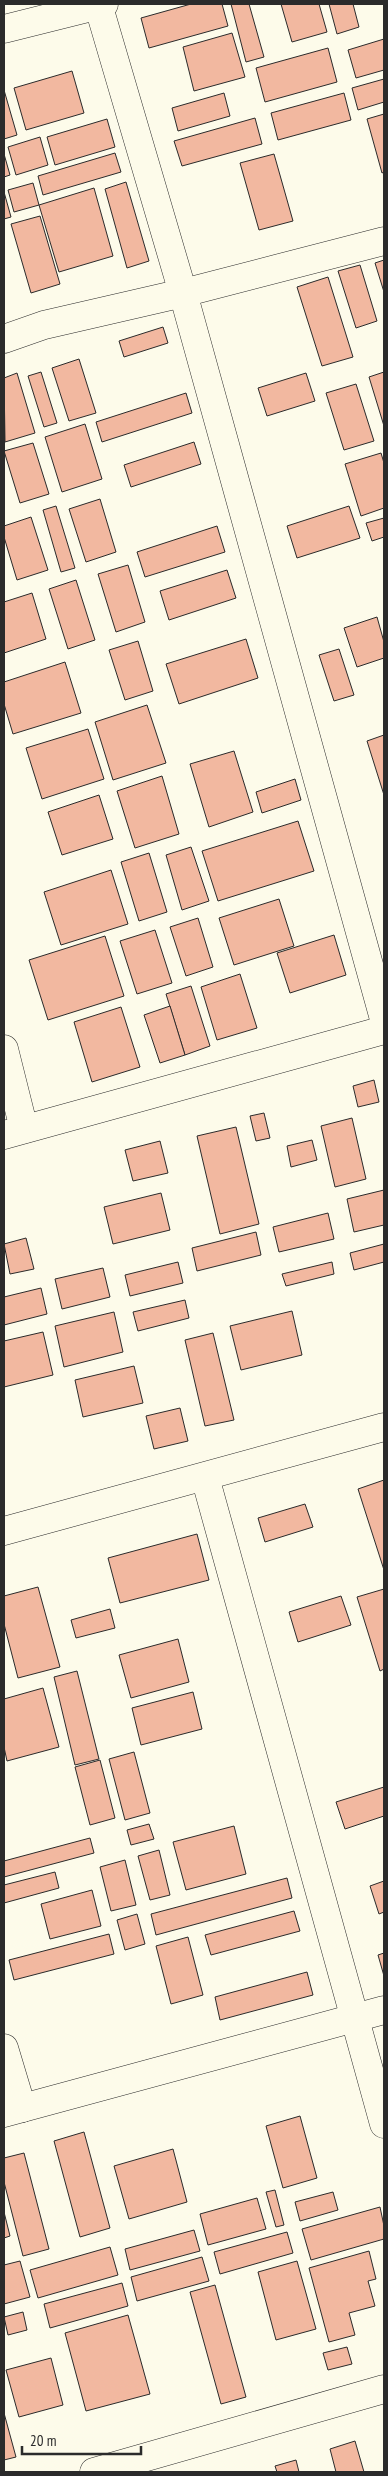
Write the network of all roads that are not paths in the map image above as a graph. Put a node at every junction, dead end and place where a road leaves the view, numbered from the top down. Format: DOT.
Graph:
graph roads {
  1 [pos="100,4"];
  2 [pos="4,29"];
  3 [pos="384,241"];
  4 [pos="183,293"];
  5 [pos="4,339"];
  6 [pos="384,1019"];
  7 [pos="384,1030"];
  8 [pos="4,1049"];
  9 [pos="14,1132"];
  10 [pos="384,1427"];
  11 [pos="204,1477"];
  12 [pos="4,1531"];
  13 [pos="384,2010"];
  14 [pos="354,2018"];
  15 [pos="4,2048"];
  16 [pos="13,2110"];
  17 [pos="384,2124"];
  18 [pos="384,2389"];
  19 [pos="94,2472"];
  1 -- 2 [label="street"];
  1 -- 4 [label="street"];
  3 -- 4 [label="street"];
  4 -- 5 [label="street"];
  4 -- 6 [label="street"];
  7 -- 9 [label="street"];
  8 -- 9 [label="street"];
  10 -- 11 [label="street"];
  11 -- 12 [label="street"];
  11 -- 14 [label="street"];
  13 -- 14 [label="street"];
  14 -- 16 [label="street"];
  14 -- 17 [label="street"];
  15 -- 16 [label="street"];
  18 -- 19 [label="street"];
}
